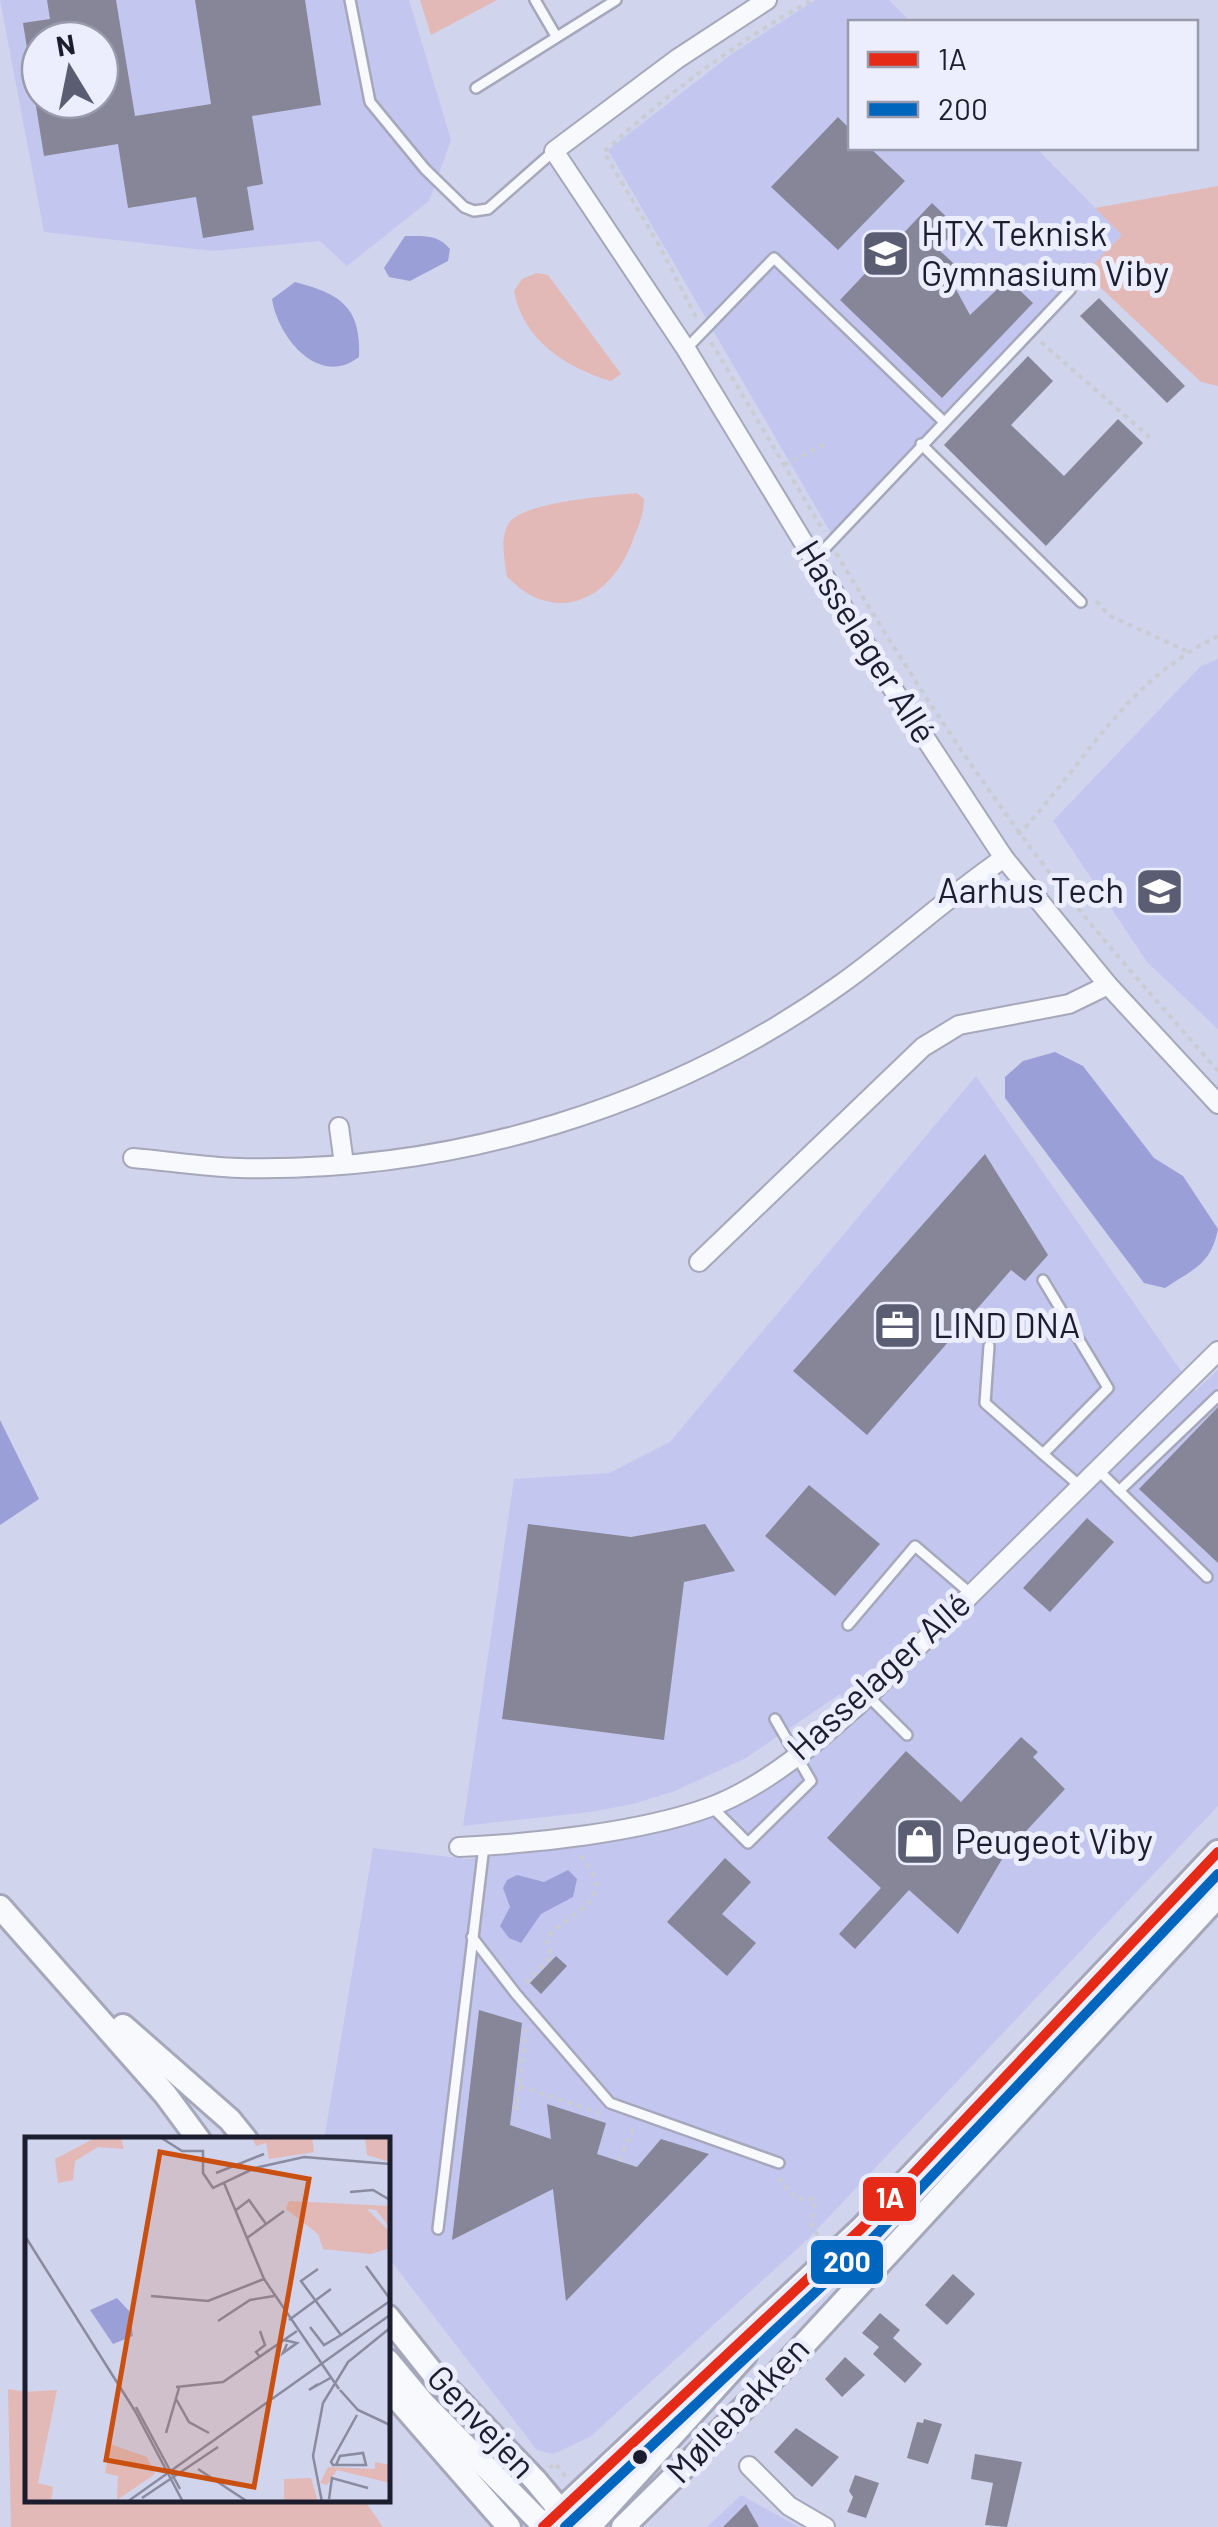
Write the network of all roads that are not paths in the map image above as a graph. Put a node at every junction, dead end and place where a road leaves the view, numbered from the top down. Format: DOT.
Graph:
graph roads {
  1 [pos="350,0"];
  2 [pos="534,0"];
  3 [pos="616,0"];
  4 [pos="767,0"];
  5 [pos="556,36"];
  6 [pos="476,88"];
  7 [pos="554,151"];
  8 [pos="1070,290"];
  9 [pos="686,348"];
  10 [pos="943,421"];
  11 [pos="921,444"];
  12 [pos="814,560"];
  13 [pos="1081,602"];
  14 [pos="1000,853"];
  15 [pos="1108,986"];
  16 [pos="1218,1104"];
  17 [pos="340,1127"];
  18 [pos="133,1158"];
  19 [pos="344,1164"];
  20 [pos="700,1262"];
  21 [pos="1043,1280"];
  22 [pos="989,1346"];
  23 [pos="1218,1351"];
  24 [pos="1218,1396"];
  25 [pos="1044,1454"];
  26 [pos="1097,1469"];
  27 [pos="1080,1486"];
  28 [pos="1119,1490"];
  29 [pos="1206,1578"];
  30 [pos="971,1594"];
  31 [pos="848,1625"];
  32 [pos="868,1696"];
  33 [pos="775,1719"];
  34 [pos="907,1735"];
  35 [pos="794,1756"];
  36 [pos="711,1806"];
  37 [pos="484,1846"];
  38 [pos="459,1847"];
  39 [pos="1218,1852"];
  40 [pos="1218,1896"];
  41 [pos="0,1907"];
  42 [pos="472,1937"];
  43 [pos="60,1971"];
  44 [pos="166,2094"];
  45 [pos="197,2137"];
  46 [pos="204,2137"];
  47 [pos="244,2137"];
  48 [pos="775,2167"];
  49 [pos="438,2229"];
  50 [pos="833,2255"];
  51 [pos="390,2320"];
  52 [pos="390,2362"];
  53 [pos="390,2390"];
  54 [pos="749,2466"];
  55 [pos="565,2521"];
  56 [pos="509,2527"];
  57 [pos="544,2527"];
  58 [pos="589,2527"];
  59 [pos="624,2527"];
  60 [pos="825,2527"];
  1 -- 7 [label="lane"];
  2 -- 5 [label="lane"];
  3 -- 5 [label="lane"];
  4 -- 7 [label="street"];
  5 -- 6 [label="lane"];
  7 -- 9 [label="street, Hasselager Allé"];
  8 -- 10 [label="lane"];
  9 -- 10 [label="lane"];
  9 -- 12 [label="street, Hasselager Allé"];
  10 -- 11 [label="lane"];
  11 -- 12 [label="lane"];
  11 -- 13 [label="lane"];
  12 -- 14 [label="street, Hasselager Allé"];
  14 -- 15 [label="street, Hasselager Allé"];
  14 -- 19 [label="street"];
  15 -- 16 [label="street, Hasselager Allé"];
  15 -- 20 [label="street"];
  17 -- 19 [label="street"];
  18 -- 19 [label="street"];
  21 -- 25 [label="lane"];
  22 -- 25 [label="lane"];
  23 -- 26 [label="street, Hasselager Allé"];
  24 -- 28 [label="lane"];
  25 -- 27 [label="lane"];
  26 -- 27 [label="street, Hasselager Allé"];
  26 -- 28 [label="lane"];
  27 -- 30 [label="street, Hasselager Allé"];
  28 -- 29 [label="lane"];
  30 -- 31 [label="lane"];
  30 -- 32 [label="street, Hasselager Allé"];
  32 -- 34 [label="lane"];
  32 -- 35 [label="street, Hasselager Allé"];
  33 -- 35 [label="lane"];
  35 -- 36 [label="street, Hasselager Allé"];
  35 -- 36 [label="lane"];
  36 -- 37 [label="street, Hasselager Allé"];
  37 -- 38 [label="street, Hasselager Allé"];
  37 -- 42 [label="lane"];
  39 -- 50 [label="main road, Møllebakken"];
  40 -- 59 [label="main road, Møllebakken"];
  41 -- 43 [label="main road"];
  42 -- 48 [label="lane"];
  42 -- 49 [label="lane"];
  43 -- 44 [label="main road"];
  43 -- 47 [label="main road"];
  44 -- 45 [label="main road"];
  44 -- 46 [label="main road"];
  50 -- 55 [label="main road, Møllebakken"];
  50 -- 58 [label="main road"];
  51 -- 55 [label="main road, Genvejen"];
  52 -- 57 [label="main road"];
  53 -- 56 [label="main road, Genvejen"];
  54 -- 60 [label="street"];
  55 -- 57 [label="main road, Møllebakken"];
}
